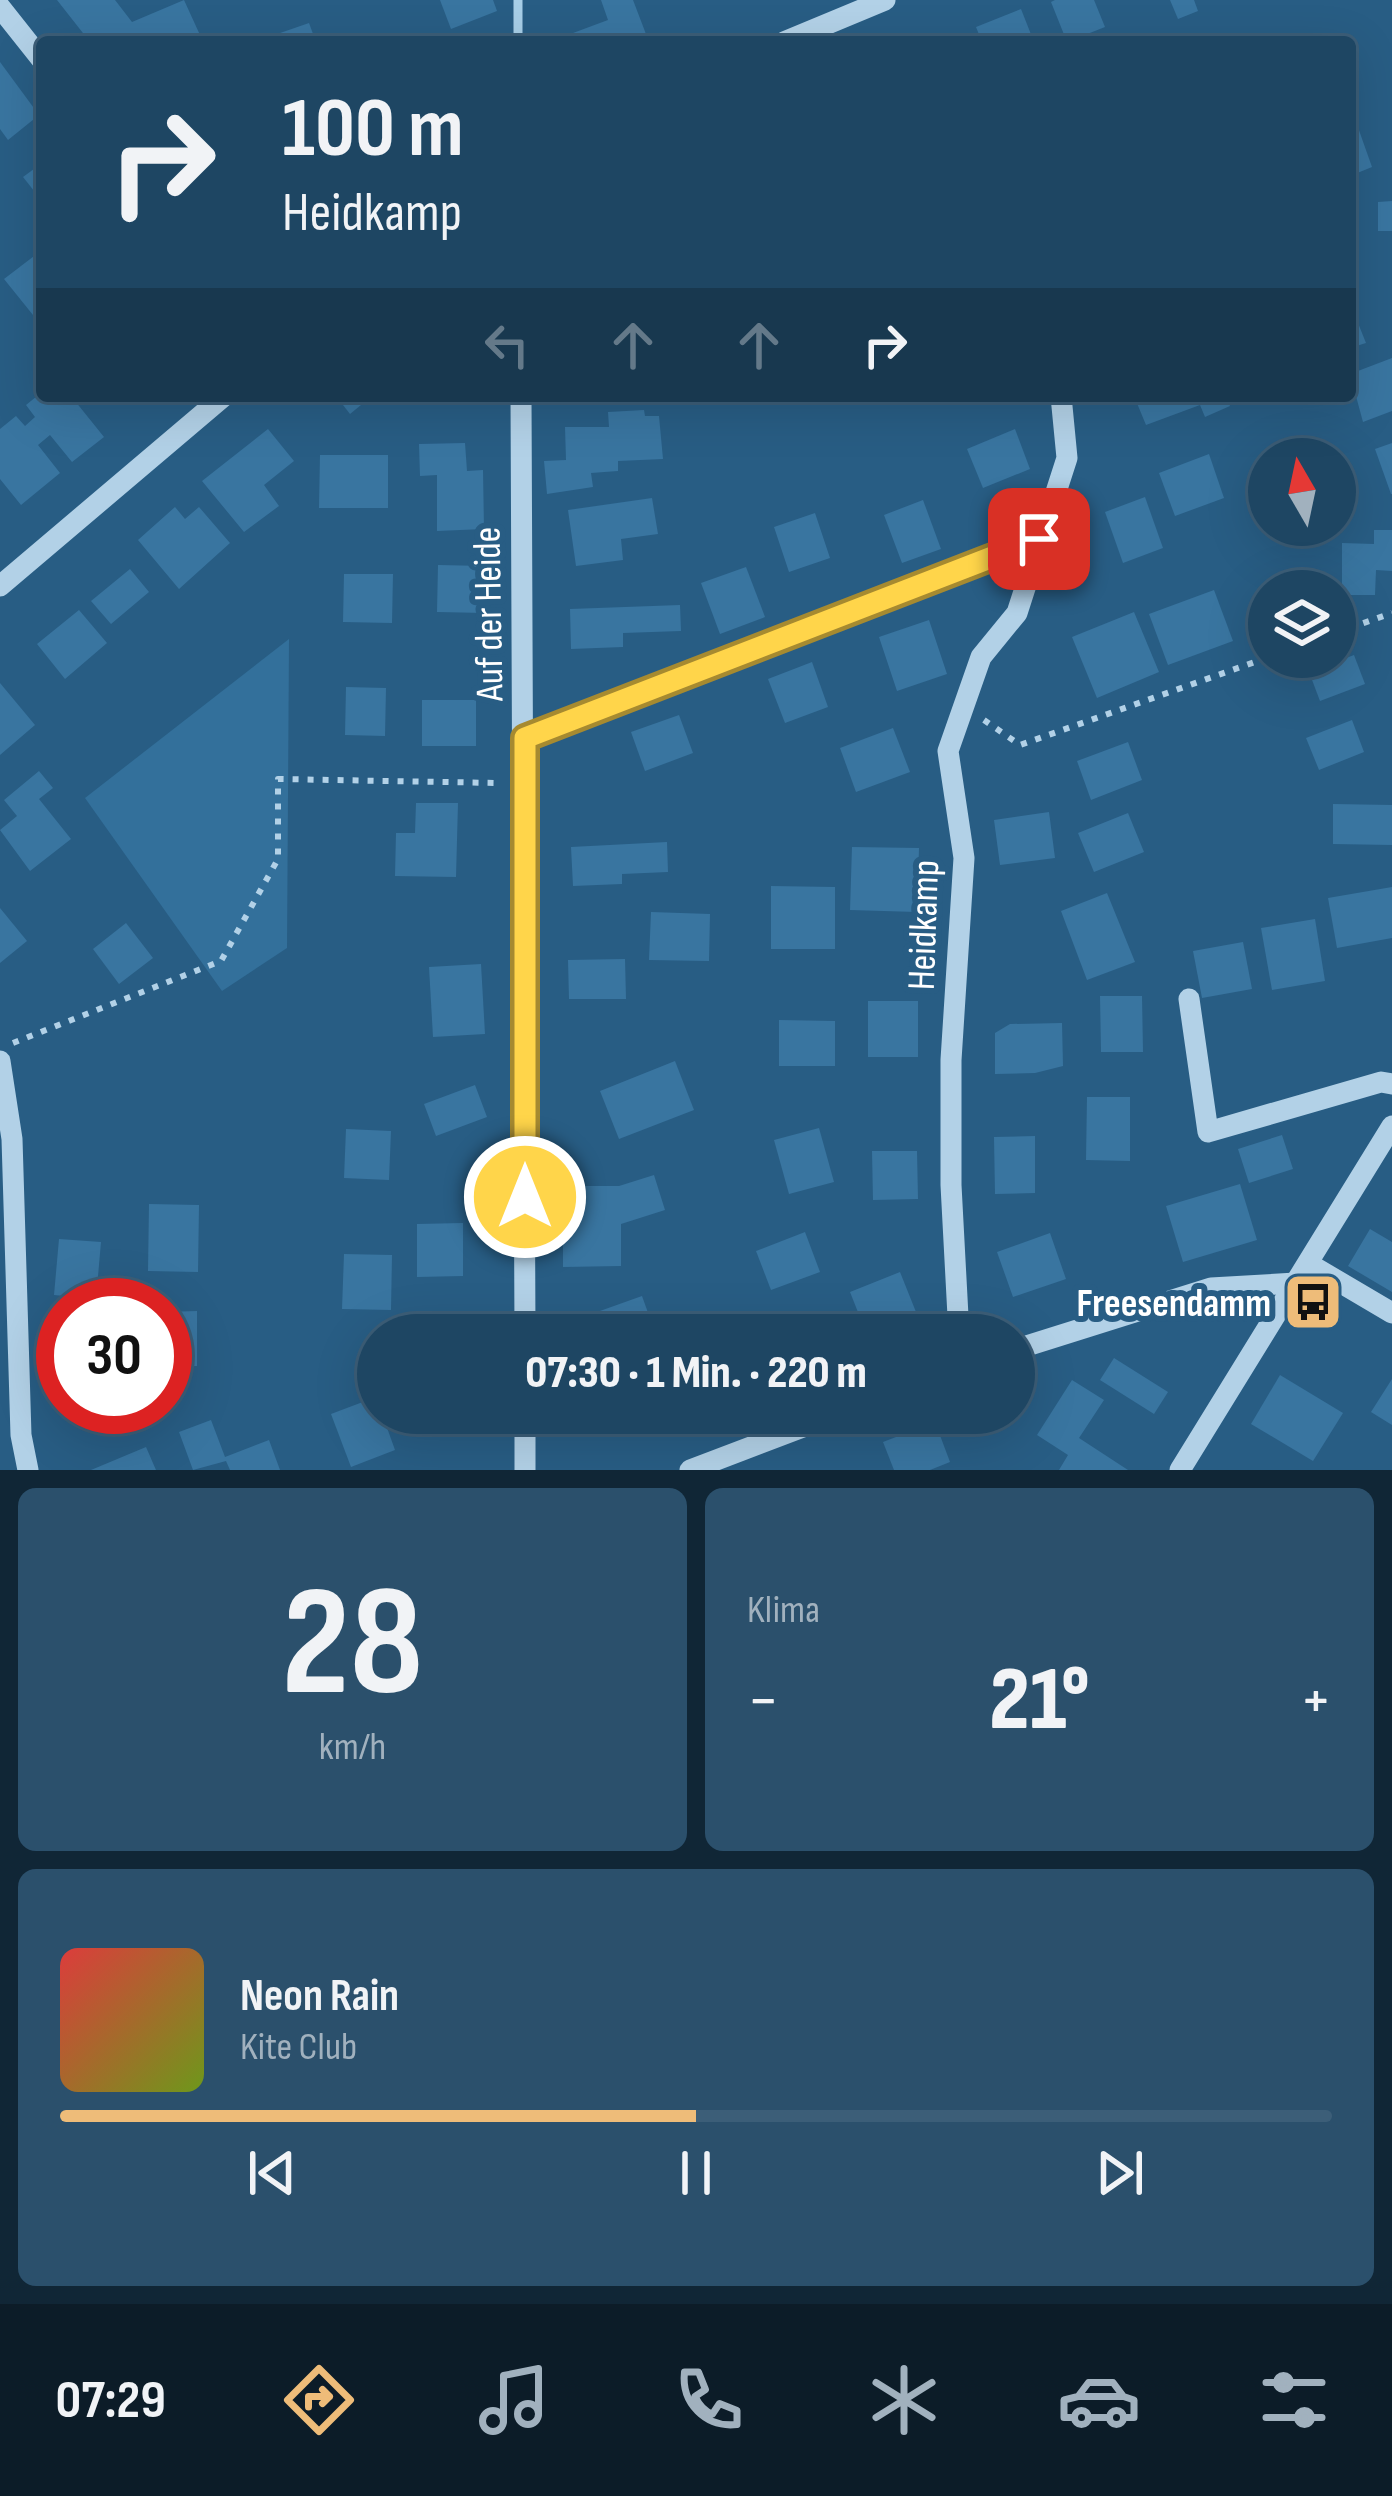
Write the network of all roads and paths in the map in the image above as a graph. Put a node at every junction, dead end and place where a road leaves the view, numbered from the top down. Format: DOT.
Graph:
graph roads {
  1 [pos="885,0"];
  2 [pos="856,5"];
  3 [pos="0,8"];
  4 [pos="796,36"];
  5 [pos="36,53"];
  6 [pos="217,402"];
  7 [pos="521,402"];
  8 [pos="1061,402"];
  9 [pos="1039,539"];
  10 [pos="0,586"];
  11 [pos="1392,613"];
  12 [pos="1356,626"];
  13 [pos="1248,665"];
  14 [pos="962,704"];
  15 [pos="525,738"];
  16 [pos="525,784"];
  17 [pos="1189,999"];
  18 [pos="0,1048"];
  19 [pos="0,1060"];
  20 [pos="1392,1084"];
  21 [pos="1392,1126"];
  22 [pos="6,1270"];
  23 [pos="1303,1274"];
  24 [pos="1392,1313"];
  25 [pos="525,1314"];
  26 [pos="958,1314"];
  27 [pos="1035,1343"];
  28 [pos="525,1434"];
  29 [pos="785,1434"];
  30 [pos="28,1470"];
  31 [pos="525,1470"];
  32 [pos="690,1470"];
  33 [pos="1180,1470"];
  1 -- 2 [label="street"];
  2 -- 4 [label="street"];
  3 -- 5 [label="street"];
  6 -- 10 [label="street"];
  7 -- 15 [label="street, Auf der Heide"];
  8 -- 9 [label="street, Heidkamp"];
  9 -- 14 [label="street, Heidkamp"];
  9 -- 15 [label="street"];
  11 -- 12 [label="path"];
  13 -- 14 [label="path"];
  14 -- 26 [label="street, Heidkamp"];
  15 -- 16 [label="street, Auf der Heide"];
  16 -- 18 [label="path"];
  16 -- 25 [label="street, Auf der Heide"];
  17 -- 20 [label="street"];
  19 -- 22 [label="street"];
  21 -- 23 [label="street"];
  22 -- 30 [label="street"];
  23 -- 24 [label="street"];
  23 -- 27 [label="street"];
  23 -- 33 [label="street"];
  28 -- 31 [label="street"];
  29 -- 32 [label="street"];
}
